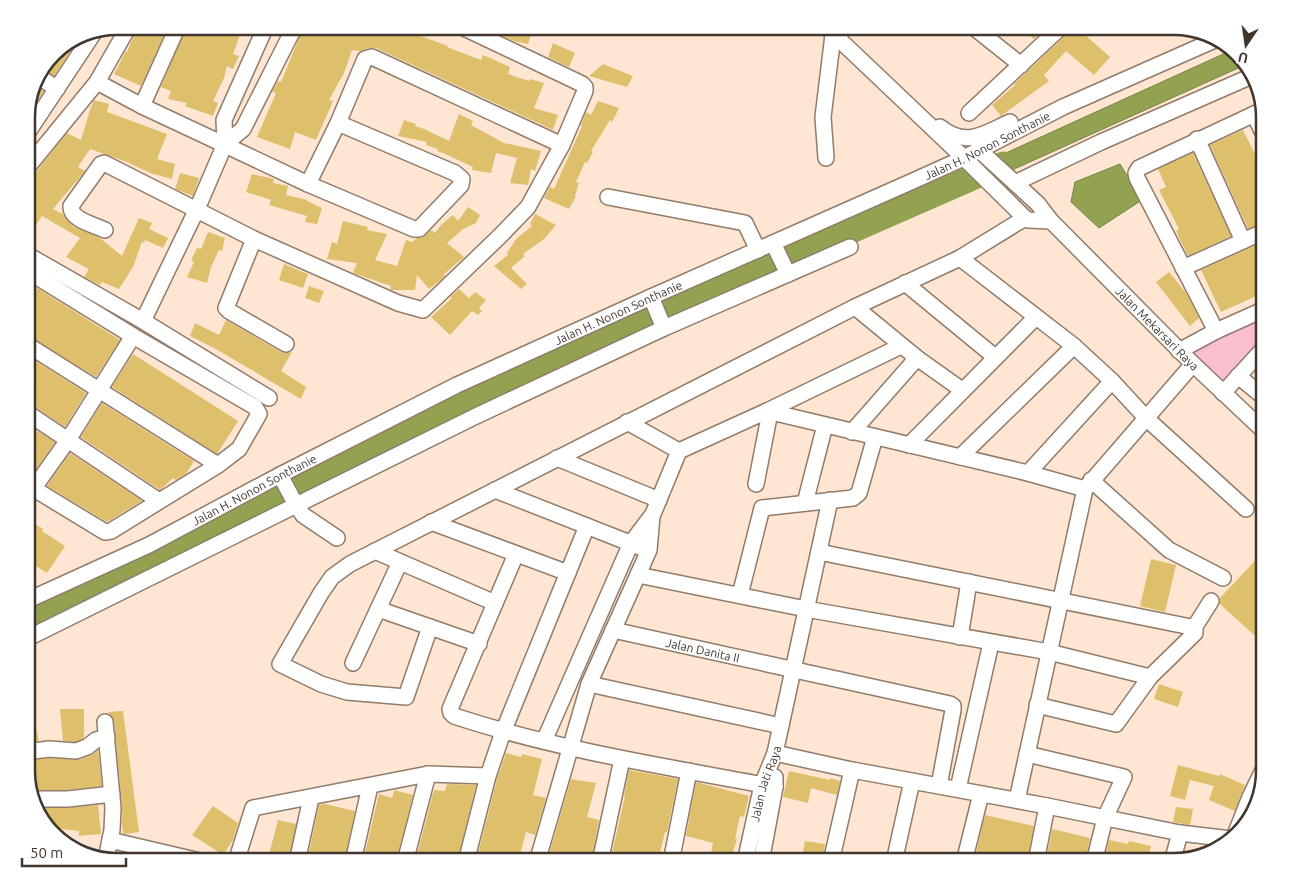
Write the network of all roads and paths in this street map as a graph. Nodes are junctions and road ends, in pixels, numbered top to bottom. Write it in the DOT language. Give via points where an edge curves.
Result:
graph roads {
  1 [pos="124,35"];
  2 [pos="174,35"];
  3 [pos="262,35"];
  4 [pos="290,35"];
  5 [pos="479,35"];
  6 [pos="829,35"];
  7 [pos="833,35"];
  8 [pos="983,35"];
  9 [pos="1053,35"];
  10 [pos="83,42"];
  11 [pos="1208,42"];
  12 [pos="1021,66"];
  13 [pos="1246,78"];
  14 [pos="44,80"];
  15 [pos="97,82"];
  16 [pos="57,89"];
  17 [pos="142,106"];
  18 [pos="1063,107"];
  19 [pos="969,113"];
  20 [pos="1256,113"];
  21 [pos="919,116"];
  22 [pos="35,122"];
  23 [pos="338,123"];
  24 [pos="1197,139"];
  25 [pos="226,144"];
  26 [pos="562,145"];
  27 [pos="982,153"];
  28 [pos="35,158"];
  29 [pos="826,158"];
  30 [pos="966,160"];
  31 [pos="1015,183"];
  32 [pos="308,184"];
  33 [pos="608,197"];
  34 [pos="197,209"];
  35 [pos="1023,216"];
  36 [pos="1051,221"];
  37 [pos="105,230"];
  38 [pos="1256,235"];
  39 [pos="254,239"];
  40 [pos="1243,241"];
  41 [pos="775,247"];
  42 [pos="850,247"];
  43 [pos="758,250"];
  44 [pos="960,258"];
  45 [pos="35,259"];
  46 [pos="1183,268"];
  47 [pos="787,272"];
  48 [pos="35,276"];
  49 [pos="905,283"];
  50 [pos="652,301"];
  51 [pos="855,307"];
  52 [pos="1256,313"];
  53 [pos="1036,317"];
  54 [pos="144,321"];
  55 [pos="663,327"];
  56 [pos="1216,331"];
  57 [pos="133,336"];
  58 [pos="286,344"];
  59 [pos="902,346"];
  60 [pos="1074,346"];
  61 [pos="35,350"];
  62 [pos="1179,351"];
  63 [pos="1256,357"];
  64 [pos="917,358"];
  65 [pos="995,358"];
  66 [pos="1193,364"];
  67 [pos="1238,376"];
  68 [pos="1112,381"];
  69 [pos="962,390"];
  70 [pos="100,391"];
  71 [pos="1256,391"];
  72 [pos="1223,393"];
  73 [pos="269,398"];
  74 [pos="769,412"];
  75 [pos="35,418"];
  76 [pos="1147,419"];
  77 [pos="627,422"];
  78 [pos="1256,424"];
  79 [pos="825,425"];
  80 [pos="852,432"];
  81 [pos="875,437"];
  82 [pos="68,440"];
  83 [pos="909,445"];
  84 [pos="679,451"];
  85 [pos="960,457"];
  86 [pos="557,458"];
  87 [pos="218,465"];
  88 [pos="1028,474"];
  89 [pos="280,475"];
  90 [pos="35,482"];
  91 [pos="756,484"];
  92 [pos="1088,485"];
  93 [pos="495,490"];
  94 [pos="35,493"];
  95 [pos="658,500"];
  96 [pos="830,500"];
  97 [pos="159,502"];
  98 [pos="295,503"];
  99 [pos="805,503"];
  100 [pos="1246,509"];
  101 [pos="653,514"];
  102 [pos="431,522"];
  103 [pos="586,526"];
  104 [pos="337,538"];
  105 [pos="631,543"];
  106 [pos="649,550"];
  107 [pos="375,551"];
  108 [pos="819,552"];
  109 [pos="516,554"];
  110 [pos="400,562"];
  111 [pos="568,573"];
  112 [pos="638,576"];
  113 [pos="1223,578"];
  114 [pos="969,582"];
  115 [pos="740,595"];
  116 [pos="35,597"];
  117 [pos="1060,600"];
  118 [pos="1212,601"];
  119 [pos="495,603"];
  120 [pos="378,609"];
  121 [pos="806,609"];
  122 [pos="430,627"];
  123 [pos="1194,628"];
  124 [pos="613,630"];
  125 [pos="35,634"];
  126 [pos="960,637"];
  127 [pos="991,642"];
  128 [pos="478,644"];
  129 [pos="1049,652"];
  130 [pos="353,663"];
  131 [pos="793,669"];
  132 [pos="1150,677"];
  133 [pos="588,684"];
  134 [pos="1037,705"];
  135 [pos="781,726"];
  136 [pos="502,732"];
  137 [pos="544,741"];
  138 [pos="570,747"];
  139 [pos="35,751"];
  140 [pos="775,753"];
  141 [pos="1027,754"];
  142 [pos="622,759"];
  143 [pos="852,770"];
  144 [pos="689,771"];
  145 [pos="428,774"];
  146 [pos="488,776"];
  147 [pos="912,781"];
  148 [pos="370,786"];
  149 [pos="768,786"];
  150 [pos="939,786"];
  151 [pos="958,789"];
  152 [pos="1254,789"];
  153 [pos="112,794"];
  154 [pos="981,794"];
  155 [pos="311,798"];
  156 [pos="40,799"];
  157 [pos="1017,800"];
  158 [pos="1047,806"];
  159 [pos="1242,817"];
  160 [pos="1105,818"];
  161 [pos="1180,833"];
  162 [pos="1221,838"];
  163 [pos="110,840"];
  164 [pos="107,852"];
  165 [pos="154,853"];
  166 [pos="239,853"];
  167 [pos="299,853"];
  168 [pos="355,853"];
  169 [pos="407,853"];
  170 [pos="468,853"];
  171 [pos="540,853"];
  172 [pos="602,853"];
  173 [pos="673,853"];
  174 [pos="748,853"];
  175 [pos="762,853"];
  176 [pos="837,853"];
  177 [pos="896,853"];
  178 [pos="966,853"];
  179 [pos="1038,853"];
  180 [pos="1096,853"];
  181 [pos="1174,853"];
  1 -- 15 [label="street"];
  2 -- 17 [label="street"];
  3 -- 25 [label="street" via="224,120"];
  4 -- 25 [label="street" via="243,129"];
  5 -- 26 [label="street" via="585,87"];
  6 -- 29 [label="street" via="823,117"];
  7 -- 21 [label="street"];
  8 -- 12 [label="street"];
  9 -- 12 [label="street"];
  10 -- 16 [label="street"];
  11 -- 18 [label="street, Jalan H. Nonon Sonthanie"];
  12 -- 19 [label="street"];
  13 -- 31 [label="street"];
  14 -- 16 [label="street"];
  15 -- 17 [label="street"];
  15 -- 28 [label="street"];
  16 -- 22 [label="street"];
  17 -- 25 [label="street"];
  18 -- 21 [label="street" via="1025,116 977,137 963,138 949,135 931,120"];
  18 -- 27 [label="street, Jalan H. Nonon Sonthanie"];
  20 -- 24 [label="street"];
  21 -- 30 [label="street"];
  23 -- 26 [label="street" via="365,59 372,57"];
  23 -- 32 [label="street"];
  23 -- 32 [label="street" via="456,173 462,179 461,185 416,230"];
  24 -- 40 [label="street"];
  24 -- 46 [label="street" via="1139,168 1136,173"];
  25 -- 32 [label="street"];
  25 -- 34 [label="street"];
  26 -- 39 [label="street" via="528,207 423,310 398,303"];
  27 -- 30 [label="street, Jalan H. Nonon Sonthanie"];
  27 -- 31 [label="street, Jalan Mekarsari Raya"];
  30 -- 35 [label="street"];
  30 -- 41 [label="street, Jalan H. Nonon Sonthanie"];
  31 -- 36 [label="street, Jalan Mekarsari Raya"];
  33 -- 43 [label="street" via="745,223"];
  34 -- 37 [label="street" via="104,163 70,210 76,217"];
  34 -- 39 [label="street"];
  34 -- 54 [label="street"];
  35 -- 36 [label="street" via="1028,220"];
  35 -- 44 [label="street"];
  36 -- 62 [label="street, Jalan Mekarsari Raya"];
  38 -- 40 [label="street"];
  39 -- 58 [label="street" via="226,308"];
  40 -- 46 [label="street"];
  41 -- 43 [label="street, Jalan H. Nonon Sonthanie"];
  41 -- 47 [label="street"];
  42 -- 47 [label="street"];
  43 -- 50 [label="street, Jalan H. Nonon Sonthanie"];
  44 -- 49 [label="street"];
  44 -- 53 [label="street"];
  45 -- 54 [label="street"];
  46 -- 56 [label="street"];
  47 -- 55 [label="street"];
  48 -- 57 [label="street"];
  49 -- 51 [label="street"];
  49 -- 65 [label="street"];
  50 -- 55 [label="street"];
  50 -- 89 [label="street, Jalan H. Nonon Sonthanie" via="457,386"];
  51 -- 59 [label="street"];
  51 -- 77 [label="street"];
  52 -- 56 [label="street"];
  53 -- 60 [label="street"];
  53 -- 65 [label="street"];
  54 -- 73 [label="street"];
  55 -- 98 [label="street"];
  56 -- 62 [label="street"];
  57 -- 70 [label="street"];
  57 -- 87 [label="street" via="258,410 259,414 239,449"];
  59 -- 64 [label="street"];
  59 -- 74 [label="street"];
  60 -- 68 [label="street"];
  60 -- 85 [label="street"];
  61 -- 70 [label="street"];
  62 -- 66 [label="street, Jalan Mekarsari Raya"];
  63 -- 67 [label="street"];
  64 -- 69 [label="street"];
  64 -- 80 [label="street"];
  65 -- 69 [label="street"];
  66 -- 72 [label="street, Jalan Mekarsari Raya"];
  66 -- 76 [label="street"];
  67 -- 71 [label="street"];
  67 -- 72 [label="street"];
  68 -- 76 [label="street"];
  68 -- 88 [label="street"];
  69 -- 83 [label="street"];
  70 -- 82 [label="street"];
  70 -- 87 [label="street"];
  72 -- 78 [label="street, Jalan Mekarsari Raya"];
  74 -- 79 [label="street"];
  74 -- 84 [label="street"];
  74 -- 91 [label="street"];
  75 -- 82 [label="street"];
  76 -- 92 [label="street"];
  76 -- 100 [label="street"];
  77 -- 84 [label="street"];
  77 -- 86 [label="street"];
  79 -- 80 [label="street"];
  79 -- 99 [label="street"];
  80 -- 81 [label="street"];
  81 -- 83 [label="street"];
  81 -- 96 [label="street" via="859,493 853,498"];
  82 -- 90 [label="street"];
  82 -- 97 [label="street"];
  83 -- 85 [label="street"];
  84 -- 95 [label="street"];
  85 -- 88 [label="street"];
  86 -- 93 [label="street"];
  86 -- 95 [label="street"];
  87 -- 97 [label="street"];
  88 -- 92 [label="street"];
  89 -- 98 [label="street"];
  89 -- 116 [label="street, Jalan H. Nonon Sonthanie" via="149,545"];
  92 -- 113 [label="street" via="1169,550"];
  92 -- 117 [label="street"];
  93 -- 102 [label="street"];
  93 -- 103 [label="street"];
  94 -- 97 [label="street" via="104,532 112,531"];
  95 -- 101 [label="street"];
  96 -- 99 [label="street"];
  96 -- 108 [label="street, Jalan Jati Raya"];
  98 -- 104 [label="street" via="303,515"];
  98 -- 125 [label="street"];
  99 -- 115 [label="street" via="762,508"];
  101 -- 105 [label="street"];
  101 -- 106 [label="street"];
  102 -- 107 [label="street"];
  102 -- 109 [label="street"];
  103 -- 105 [label="street"];
  103 -- 111 [label="street"];
  105 -- 106 [label="street"];
  105 -- 137 [label="street"];
  106 -- 112 [label="street"];
  107 -- 110 [label="street"];
  107 -- 122 [label="street" via="332,577 280,665 347,692 406,697"];
  108 -- 114 [label="street"];
  108 -- 121 [label="street, Jalan Jati Raya"];
  109 -- 111 [label="street"];
  109 -- 119 [label="street"];
  110 -- 119 [label="street"];
  110 -- 120 [label="street"];
  111 -- 136 [label="street"];
  112 -- 115 [label="street"];
  112 -- 124 [label="street"];
  114 -- 117 [label="street"];
  114 -- 126 [label="street"];
  115 -- 121 [label="street"];
  117 -- 123 [label="street"];
  117 -- 129 [label="street"];
  118 -- 123 [label="street"];
  119 -- 128 [label="street"];
  120 -- 122 [label="street"];
  120 -- 130 [label="street"];
  121 -- 126 [label="street"];
  121 -- 131 [label="street, Jalan Jati Raya"];
  122 -- 128 [label="street"];
  123 -- 132 [label="street" via="1195,633"];
  124 -- 131 [label="street, Jalan Danita II"];
  124 -- 133 [label="street"];
  126 -- 127 [label="street"];
  127 -- 129 [label="street"];
  127 -- 151 [label="street"];
  128 -- 136 [label="street" via="451,713"];
  129 -- 132 [label="street"];
  129 -- 134 [label="street"];
  131 -- 135 [label="street, Jalan Jati Raya"];
  131 -- 150 [label="street, Jalan Danita II" via="954,706"];
  132 -- 134 [label="street" via="1116,724"];
  133 -- 135 [label="street"];
  133 -- 138 [label="street"];
  134 -- 141 [label="street"];
  135 -- 140 [label="street, Jalan Jati Raya"];
  136 -- 137 [label="street"];
  136 -- 146 [label="street"];
  137 -- 138 [label="street"];
  138 -- 142 [label="street"];
  138 -- 171 [label="street"];
  139 -- 153 [label="street" via="76,751 87,747 106,729"];
  140 -- 143 [label="street"];
  140 -- 149 [label="street, Jalan Jati Raya"];
  141 -- 157 [label="street"];
  141 -- 160 [label="street" via="1124,777"];
  142 -- 144 [label="street"];
  142 -- 172 [label="street"];
  143 -- 147 [label="street"];
  143 -- 176 [label="street"];
  144 -- 149 [label="street"];
  144 -- 173 [label="street"];
  145 -- 146 [label="street"];
  145 -- 148 [label="street"];
  145 -- 169 [label="street"];
  146 -- 170 [label="street"];
  147 -- 150 [label="street"];
  147 -- 177 [label="street"];
  148 -- 155 [label="street"];
  148 -- 168 [label="street"];
  149 -- 174 [label="street, Jalan Jati Raya"];
  149 -- 175 [label="street, Jalan Jati Raya"];
  150 -- 151 [label="street"];
  151 -- 154 [label="street"];
  152 -- 159 [label="street"];
  153 -- 156 [label="street"];
  153 -- 163 [label="street"];
  154 -- 157 [label="street"];
  154 -- 178 [label="street"];
  155 -- 166 [label="street" via="253,808"];
  155 -- 167 [label="street"];
  157 -- 158 [label="street"];
  158 -- 160 [label="street"];
  158 -- 179 [label="street"];
  160 -- 161 [label="street"];
  160 -- 180 [label="street"];
  161 -- 162 [label="street"];
  161 -- 181 [label="street"];
  163 -- 164 [label="street"];
  163 -- 165 [label="street"];
}
